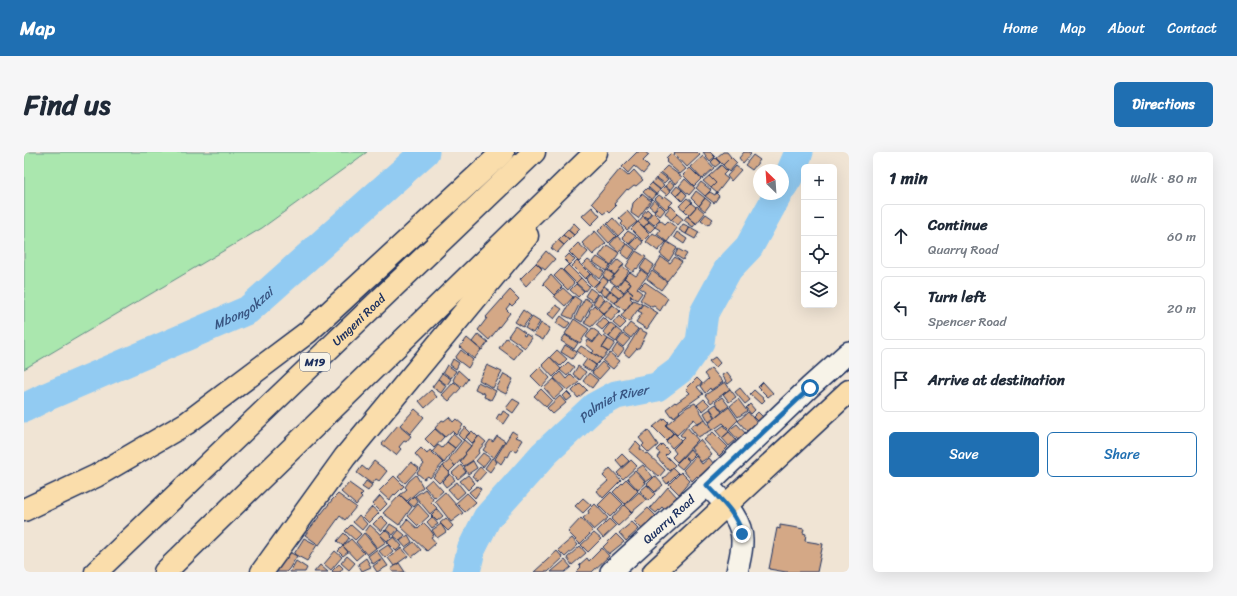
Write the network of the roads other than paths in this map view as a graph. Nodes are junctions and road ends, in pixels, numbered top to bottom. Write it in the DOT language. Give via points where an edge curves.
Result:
graph roads {
  1 [pos="503,152"];
  2 [pos="534,152"];
  3 [pos="597,152"];
  4 [pos="849,352"];
  5 [pos="849,391"];
  6 [pos="707,485"];
  7 [pos="726,505"];
  8 [pos="24,510"];
  9 [pos="96,572"];
  10 [pos="165,572"];
  11 [pos="262,572"];
  12 [pos="611,572"];
  13 [pos="654,572"];
  14 [pos="737,572"];
  1 -- 8 [label="main road" via="308,332 187,423 96,476"];
  2 -- 9 [label="main road, Umgeni Road / M19"];
  3 -- 10 [label="main road"];
  3 -- 11 [label="main road" via="345,458"];
  4 -- 6 [label="street, Quarry Road"];
  5 -- 7 [label="main road"];
  6 -- 7 [label="street"];
  6 -- 12 [label="street, Quarry Road"];
  7 -- 13 [label="main road"];
  7 -- 14 [label="street" via="738,520 742,534"];
}
